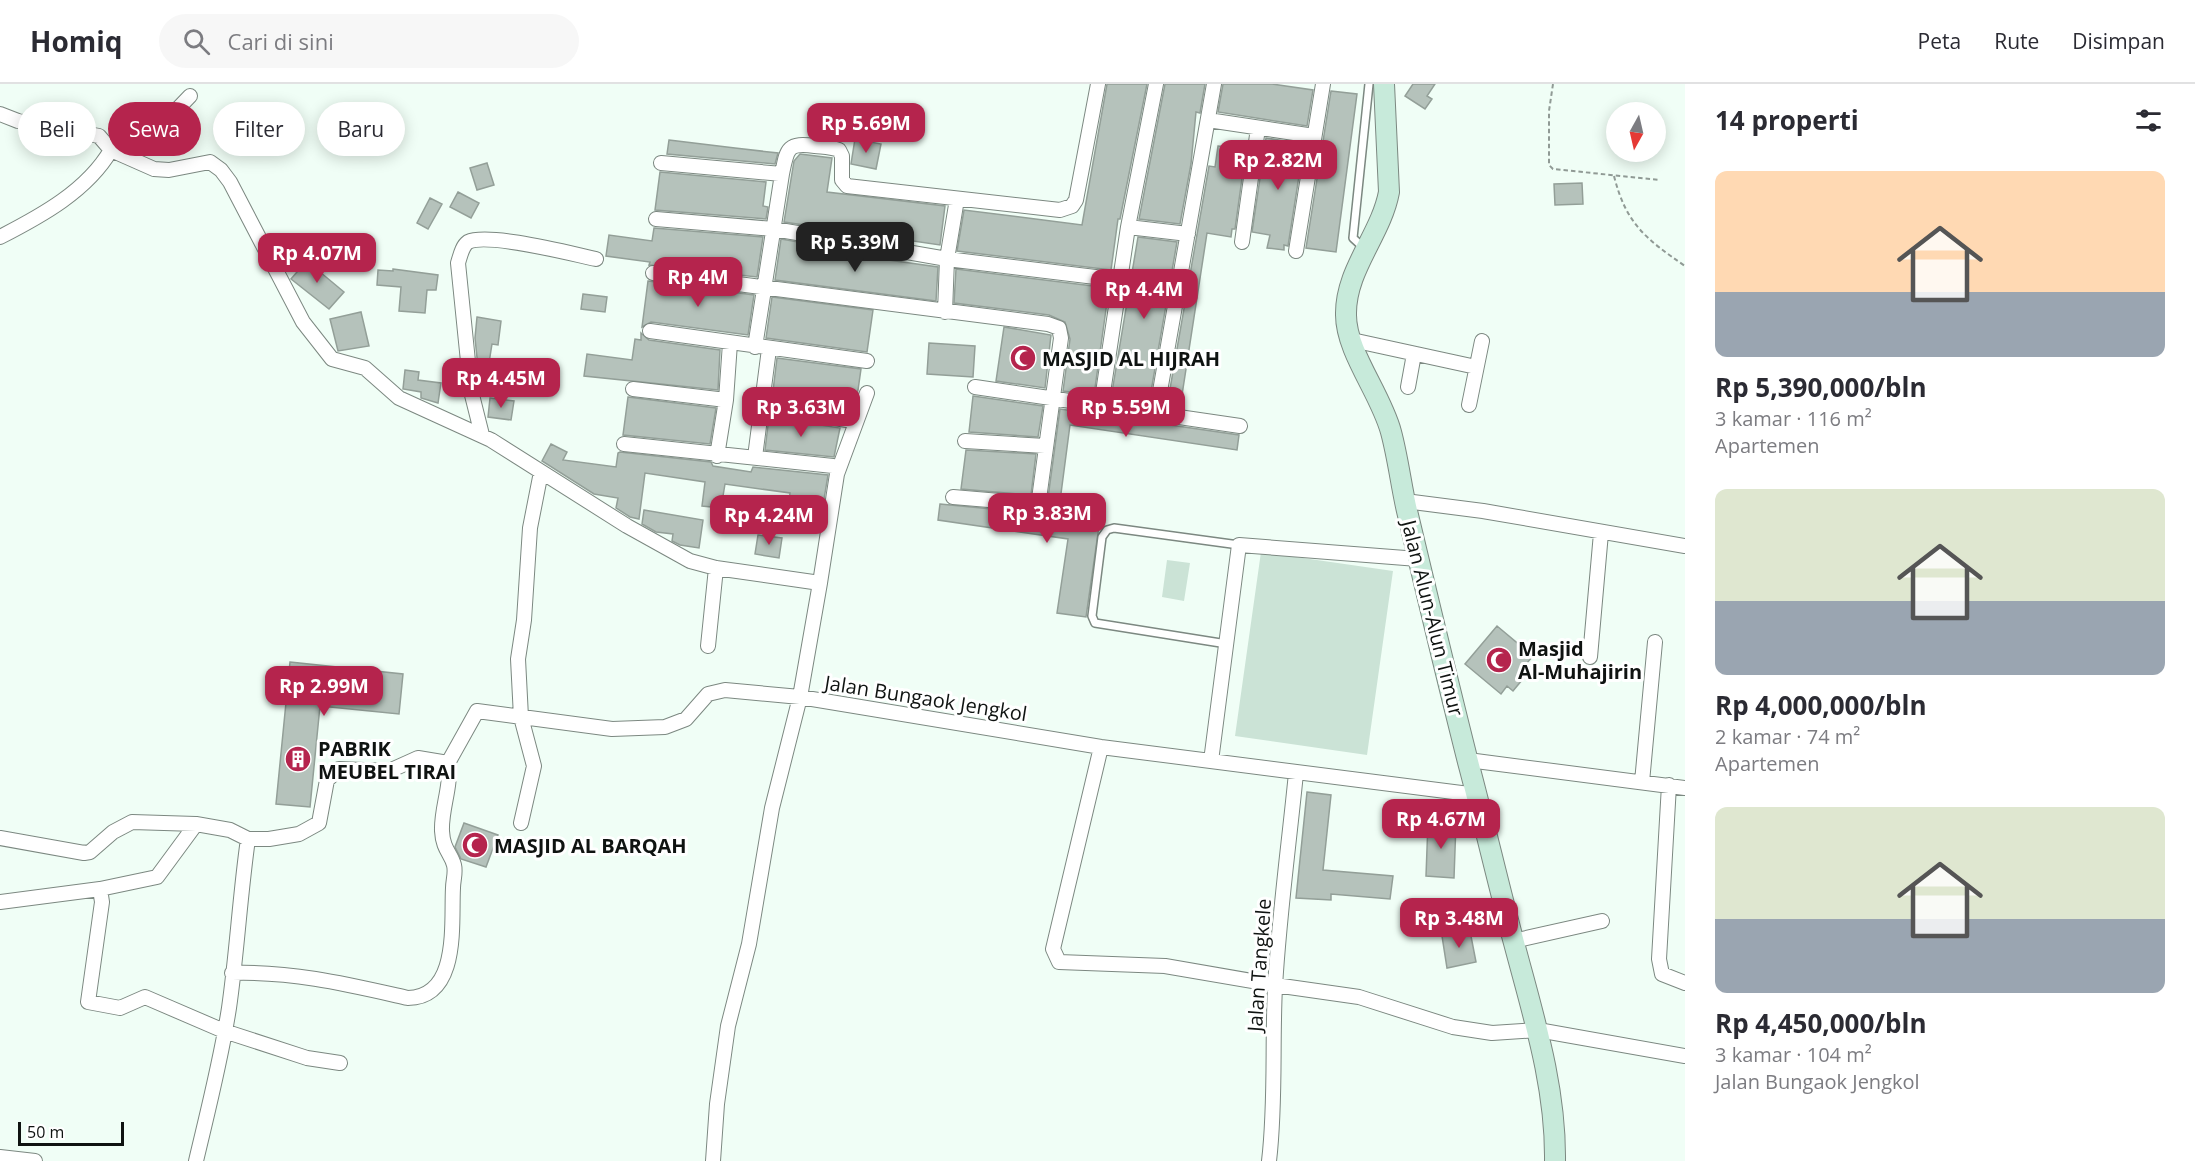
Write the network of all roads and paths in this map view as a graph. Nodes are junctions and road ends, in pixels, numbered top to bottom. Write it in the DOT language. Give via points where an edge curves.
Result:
graph roads {
  1 [pos="1098,84"];
  2 [pos="1156,84"];
  3 [pos="1214,84"];
  4 [pos="1323,84"];
  5 [pos="1553,84"];
  6 [pos="1377,85"];
  7 [pos="190,96"];
  8 [pos="184,102"];
  9 [pos="0,114"];
  10 [pos="1208,120"];
  11 [pos="1258,128"];
  12 [pos="1314,136"];
  13 [pos="108,145"];
  14 [pos="110,156"];
  15 [pos="125,156"];
  16 [pos="661,163"];
  17 [pos="782,174"];
  18 [pos="1614,176"];
  19 [pos="1660,180"];
  20 [pos="957,199"];
  21 [pos="656,219"];
  22 [pos="1128,227"];
  23 [pos="774,229"];
  24 [pos="1188,234"];
  25 [pos="0,237"];
  26 [pos="1242,242"];
  27 [pos="1296,251"];
  28 [pos="1367,251"];
  29 [pos="947,259"];
  30 [pos="596,260"];
  31 [pos="1685,266"];
  32 [pos="653,273"];
  33 [pos="1120,280"];
  34 [pos="766,287"];
  35 [pos="945,312"];
  36 [pos="650,331"];
  37 [pos="1352,340"];
  38 [pos="1482,341"];
  39 [pos="730,343"];
  40 [pos="762,348"];
  41 [pos="1414,354"];
  42 [pos="867,361"];
  43 [pos="1476,367"];
  44 [pos="975,387"];
  45 [pos="1408,387"];
  46 [pos="633,389"];
  47 [pos="867,393"];
  48 [pos="1052,396"];
  49 [pos="726,400"];
  50 [pos="1468,405"];
  51 [pos="1101,406"];
  52 [pos="761,407"];
  53 [pos="1156,414"];
  54 [pos="847,420"];
  55 [pos="1240,426"];
  56 [pos="482,435"];
  57 [pos="965,441"];
  58 [pos="624,444"];
  59 [pos="1045,446"];
  60 [pos="717,456"];
  61 [pos="755,457"];
  62 [pos="832,466"];
  63 [pos="541,472"];
  64 [pos="953,497"];
  65 [pos="1405,501"];
  66 [pos="1035,504"];
  67 [pos="1062,511"];
  68 [pos="1601,533"];
  69 [pos="1239,545"];
  70 [pos="1685,546"];
  71 [pos="1418,559"];
  72 [pos="716,568"];
  73 [pos="820,583"];
  74 [pos="1655,642"];
  75 [pos="1227,644"];
  76 [pos="708,646"];
  77 [pos="1590,657"];
  78 [pos="800,697"];
  79 [pos="521,717"];
  80 [pos="1101,747"];
  81 [pos="1468,760"];
  82 [pos="1211,762"];
  83 [pos="448,763"];
  84 [pos="1296,773"];
  85 [pos="1642,782"];
  86 [pos="1670,785"];
  87 [pos="1685,788"];
  88 [pos="1477,795"];
  89 [pos="521,823"];
  90 [pos="196,824"];
  91 [pos="0,838"];
  92 [pos="248,839"];
  93 [pos="100,889"];
  94 [pos="0,902"];
  95 [pos="1602,921"];
  96 [pos="1513,941"];
  97 [pos="232,973"];
  98 [pos="1685,983"];
  99 [pos="1275,985"];
  100 [pos="1538,1030"];
  101 [pos="224,1031"];
  102 [pos="1685,1056"];
  103 [pos="340,1063"];
  104 [pos="0,1157"];
  105 [pos="35,1161"];
  106 [pos="196,1161"];
  107 [pos="713,1161"];
  108 [pos="1269,1161"];
  109 [pos="1555,1161"];
  1 -- 20 [label="street" via="1072,206 1054,210"];
  2 -- 22 [label="street"];
  3 -- 10 [label="street"];
  4 -- 12 [label="street"];
  5 -- 18 [label="path" via="1550,165 1559,172"];
  6 -- 28 [label="street, Jalan Alun-Alun Timur" via="1389,192"];
  6 -- 28 [label="lane" via="1353,238"];
  7 -- 8 [label="street"];
  9 -- 13 [label="street" via="99,136"];
  10 -- 11 [label="street"];
  10 -- 24 [label="street"];
  11 -- 12 [label="street"];
  11 -- 26 [label="street"];
  12 -- 27 [label="street"];
  14 -- 25 [label="street" via="67,196"];
  15 -- 56 [label="street" via="154,169 210,162 230,182 319,346 332,359 365,368 407,402"];
  16 -- 17 [label="street"];
  17 -- 20 [label="street" via="786,154 795,145 836,149 842,156 842,180 847,186"];
  17 -- 23 [label="street"];
  18 -- 19 [label="path"];
  18 -- 31 [label="path" via="1630,220"];
  20 -- 29 [label="street"];
  21 -- 23 [label="street"];
  22 -- 24 [label="street"];
  22 -- 33 [label="street"];
  23 -- 29 [label="street"];
  23 -- 34 [label="street"];
  24 -- 53 [label="street"];
  28 -- 37 [label="street, Jalan Alun-Alun Timur" via="1349,286 1346,302 1347,329"];
  29 -- 33 [label="street"];
  29 -- 35 [label="street"];
  30 -- 56 [label="street" via="534,245 484,240 464,246 458,263 471,391"];
  32 -- 34 [label="street"];
  33 -- 51 [label="street"];
  34 -- 35 [label="street"];
  34 -- 40 [label="street"];
  35 -- 48 [label="street" via="1059,328 1061,338"];
  36 -- 39 [label="street"];
  37 -- 41 [label="street"];
  37 -- 65 [label="street, Jalan Alun-Alun Timur" via="1392,433"];
  38 -- 43 [label="street"];
  39 -- 40 [label="street"];
  39 -- 49 [label="street"];
  40 -- 42 [label="street"];
  40 -- 52 [label="street"];
  41 -- 43 [label="street"];
  41 -- 45 [label="street"];
  43 -- 50 [label="street"];
  44 -- 48 [label="street"];
  46 -- 49 [label="street"];
  47 -- 73 [label="street, Jalan Bungaok Jengkol" via="837,474"];
  48 -- 51 [label="street"];
  48 -- 59 [label="street"];
  49 -- 60 [label="street"];
  51 -- 53 [label="street"];
  52 -- 54 [label="street"];
  52 -- 61 [label="street"];
  53 -- 55 [label="street"];
  56 -- 63 [label="street"];
  57 -- 59 [label="street"];
  58 -- 60 [label="street"];
  59 -- 66 [label="street" via="1039,499"];
  60 -- 61 [label="street"];
  61 -- 62 [label="street"];
  63 -- 72 [label="street" via="690,561"];
  63 -- 79 [label="street" via="530,528 518,659"];
  64 -- 66 [label="street"];
  65 -- 68 [label="street"];
  65 -- 71 [label="street, Jalan Alun-Alun Timur"];
  66 -- 67 [label="street"];
  68 -- 70 [label="street"];
  68 -- 77 [label="street"];
  69 -- 71 [label="street"];
  69 -- 75 [label="street"];
  69 -- 75 [label="lane" via="1107,530 1102,537 1092,616 1095,623"];
  71 -- 81 [label="street, Jalan Alun-Alun Timur"];
  72 -- 73 [label="street"];
  72 -- 76 [label="street"];
  73 -- 78 [label="street, Jalan Bungaok Jengkol"];
  74 -- 85 [label="street"];
  75 -- 82 [label="street"];
  78 -- 79 [label="street" via="715,691 701,699 686,719 655,728 612,729"];
  78 -- 80 [label="street, Jalan Bungaok Jengkol"];
  78 -- 107 [label="street" via="772,808 749,945 728,1026"];
  79 -- 83 [label="street" via="477,711"];
  79 -- 89 [label="street" via="534,765"];
  80 -- 82 [label="street, Jalan Bungaok Jengkol"];
  80 -- 99 [label="street" via="1054,944 1055,958 1064,964 1165,966"];
  81 -- 85 [label="street"];
  81 -- 88 [label="street, Jalan Alun-Alun Timur"];
  82 -- 84 [label="street, Jalan Bungaok Jengkol"];
  83 -- 92 [label="street" via="418,758 389,771 339,769 327,780 323,813 315,827 287,836"];
  83 -- 97 [label="street" via="450,776 442,830 445,849 455,868 454,935 435,990 408,998 271,972"];
  84 -- 88 [label="street, Jalan Bungaok Jengkol"];
  84 -- 99 [label="street, Jalan Tangkele"];
  85 -- 86 [label="street"];
  86 -- 87 [label="street"];
  86 -- 98 [label="street" via="1660,968 1667,978"];
  88 -- 96 [label="street, Jalan Alun-Alun Timur"];
  90 -- 91 [label="street" via="132,822 84,853"];
  90 -- 92 [label="street" via="230,830"];
  90 -- 93 [label="street" via="157,877"];
  92 -- 97 [label="street"];
  93 -- 94 [label="street"];
  93 -- 101 [label="street" via="102,902 88,1002 120,1008 145,997"];
  95 -- 96 [label="street"];
  96 -- 100 [label="street, Jalan Alun-Alun Timur"];
  97 -- 101 [label="street"];
  99 -- 100 [label="street" via="1359,996 1453,1027 1492,1033"];
  99 -- 108 [label="street, Jalan Tangkele" via="1274,1123"];
  100 -- 102 [label="street"];
  100 -- 109 [label="street, Jalan Alun-Alun Timur" via="1550,1093"];
  101 -- 103 [label="street" via="308,1058"];
  101 -- 106 [label="street"];
  104 -- 105 [label="street"];
}
